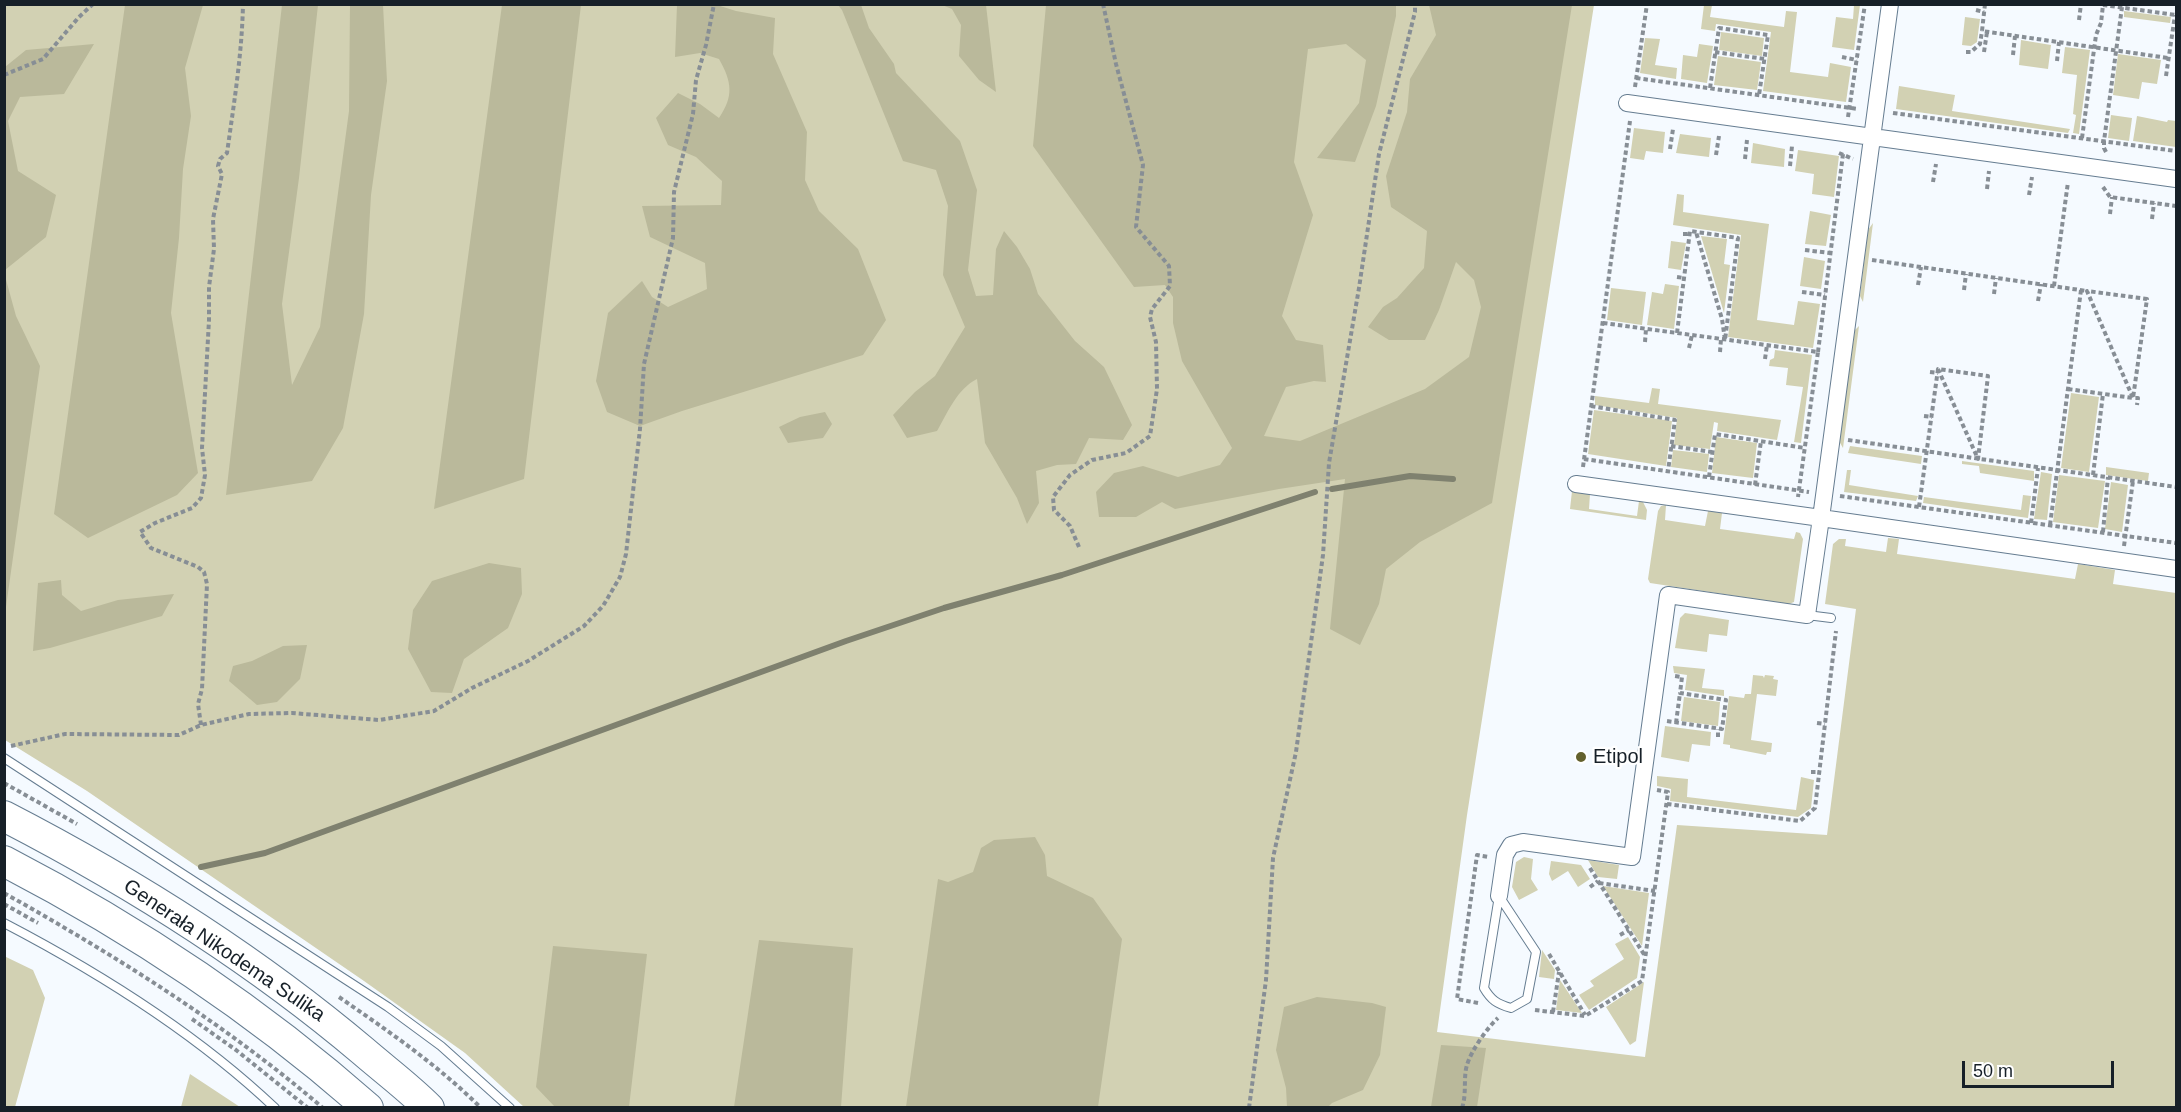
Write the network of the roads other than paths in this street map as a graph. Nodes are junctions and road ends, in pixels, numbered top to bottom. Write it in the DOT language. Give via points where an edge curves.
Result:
graph roads {
  1 [pos="1890,4"];
  2 [pos="1630,103"];
  3 [pos="1872,138"];
  4 [pos="2176,179"];
  5 [pos="1578,484"];
  6 [pos="1821,518"];
  7 [pos="2176,569"];
  8 [pos="1807,615"];
  9 [pos="1831,618"];
  10 [pos="4,758"];
  11 [pos="4,816"];
  12 [pos="4,861"];
  13 [pos="1499,896"];
  14 [pos="4,923"];
  15 [pos="275,1107"];
  16 [pos="368,1107"];
  17 [pos="429,1107"];
  18 [pos="510,1107"];
  1 -- 3 [label="street"];
  2 -- 3 [label="street"];
  3 -- 4 [label="street"];
  3 -- 6 [label="street"];
  5 -- 6 [label="street"];
  6 -- 7 [label="street"];
  6 -- 8 [label="street"];
  8 -- 9 [label="lane"];
  8 -- 13 [label="street" via="1668,595 1632,858 1523,842 1511,845"];
  10 -- 18 [label="lane" via="388,1007 441,1046"];
  11 -- 17 [label="highway, Generała Nikodema Sulika" via="87,860 222,944 325,1019"];
  12 -- 16 [label="highway, Generała Nikodema Sulika" via="186,967 254,1014"];
  13 -- 13 [label="lane" via="1536,952 1527,999 1511,1008 1498,1004 1484,988"];
  14 -- 15 [label="lane" via="128,995 217,1057"];
}
